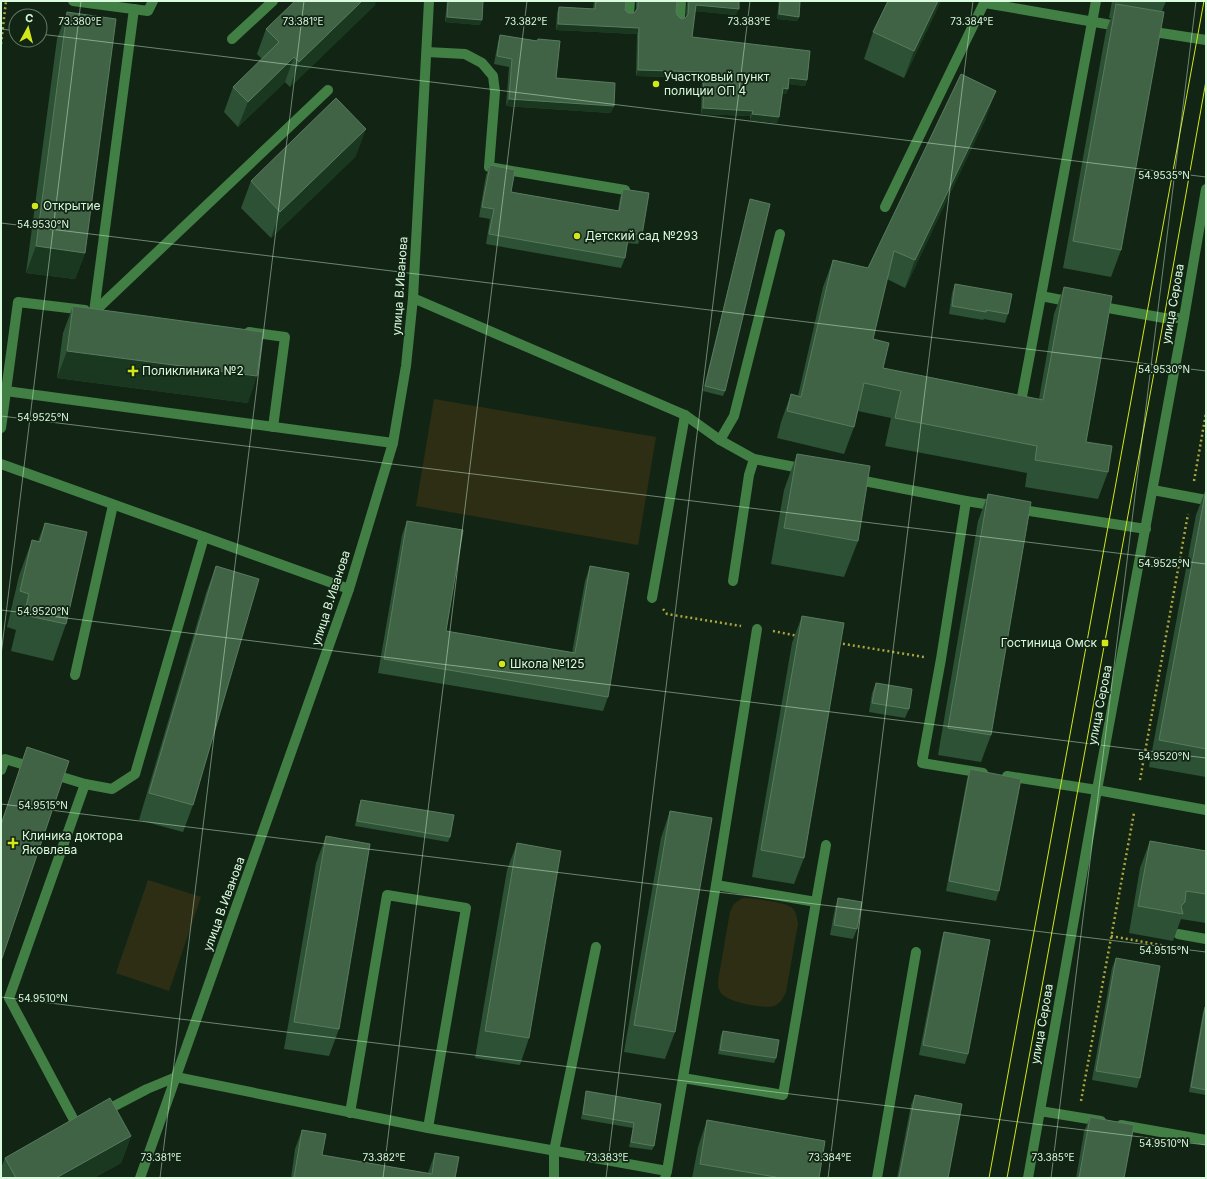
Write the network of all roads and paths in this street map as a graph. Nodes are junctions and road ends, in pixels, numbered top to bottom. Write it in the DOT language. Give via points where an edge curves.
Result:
graph roads {
  1 [pos="6,1"];
  2 [pos="73,1"];
  3 [pos="153,1"];
  4 [pos="273,1"];
  5 [pos="429,1"];
  6 [pos="630,1"];
  7 [pos="681,1"];
  8 [pos="1096,1"];
  9 [pos="985,2"];
  10 [pos="134,9"];
  11 [pos="629,12"];
  12 [pos="680,18"];
  13 [pos="1092,22"];
  14 [pos="232,39"];
  15 [pos="1206,40"];
  16 [pos="1,44"];
  17 [pos="427,52"];
  18 [pos="328,90"];
  19 [pos="1206,189"];
  20 [pos="624,190"];
  21 [pos="886,207"];
  22 [pos="780,234"];
  23 [pos="1041,296"];
  24 [pos="413,298"];
  25 [pos="94,312"];
  26 [pos="109,314"];
  27 [pos="1184,318"];
  28 [pos="239,331"];
  29 [pos="6,391"];
  30 [pos="1005,404"];
  31 [pos="1206,413"];
  32 [pos="685,415"];
  33 [pos="273,427"];
  34 [pos="1,428"];
  35 [pos="720,440"];
  36 [pos="393,443"];
  37 [pos="754,459"];
  38 [pos="1,464"];
  39 [pos="815,471"];
  40 [pos="845,477"];
  41 [pos="1153,490"];
  42 [pos="1191,497"];
  43 [pos="1206,500"];
  44 [pos="966,501"];
  45 [pos="113,504"];
  46 [pos="1146,530"];
  47 [pos="204,537"];
  48 [pos="733,581"];
  49 [pos="349,589"];
  50 [pos="652,598"];
  51 [pos="757,629"];
  52 [pos="804,637"];
  53 [pos="836,643"];
  54 [pos="941,659"];
  55 [pos="75,675"];
  56 [pos="1,770"];
  57 [pos="85,784"];
  58 [pos="1097,790"];
  59 [pos="1136,797"];
  60 [pos="1206,810"];
  61 [pos="826,845"];
  62 [pos="716,885"];
  63 [pos="816,902"];
  64 [pos="1178,934"];
  65 [pos="1111,936"];
  66 [pos="1206,939"];
  67 [pos="596,947"];
  68 [pos="916,952"];
  69 [pos="176,1077"];
  70 [pos="683,1078"];
  71 [pos="1040,1111"];
  72 [pos="350,1113"];
  73 [pos="97,1114"];
  74 [pos="1078,1117"];
  75 [pos="76,1124"];
  76 [pos="428,1128"];
  77 [pos="1206,1140"];
  78 [pos="554,1151"];
  79 [pos="666,1174"];
  80 [pos="140,1178"];
  81 [pos="554,1178"];
  82 [pos="877,1178"];
  83 [pos="1028,1178"];
  1 -- 16 [label="path"];
  2 -- 10 [label="street"];
  3 -- 10 [label="street" via="148,11"];
  4 -- 14 [label="street"];
  5 -- 17 [label="street, улица В.Иванова"];
  6 -- 11 [label="street"];
  7 -- 12 [label="street"];
  8 -- 13 [label="street"];
  9 -- 13 [label="street"];
  9 -- 21 [label="street"];
  10 -- 25 [label="street"];
  13 -- 15 [label="street"];
  13 -- 23 [label="street"];
  17 -- 20 [label="street" via="465,54 482,62 494,76 496,92 489,167"];
  17 -- 24 [label="street, улица В.Иванова"];
  18 -- 25 [label="street"];
  19 -- 27 [label="street, улица Серова"];
  22 -- 35 [label="street" via="734,416"];
  23 -- 27 [label="street" via="1164,318"];
  23 -- 30 [label="street" via="1020,407"];
  24 -- 32 [label="street"];
  24 -- 36 [label="street, улица В.Иванова" via="406,366"];
  25 -- 26 [label="street"];
  25 -- 29 [label="street" via="18,302"];
  27 -- 41 [label="street, улица Серова"];
  28 -- 33 [label="street" via="285,337"];
  29 -- 33 [label="street"];
  29 -- 34 [label="street"];
  31 -- 42 [label="path"];
  32 -- 35 [label="street"];
  32 -- 50 [label="street"];
  33 -- 36 [label="street"];
  35 -- 37 [label="street"];
  36 -- 49 [label="street, улица В.Иванова"];
  37 -- 39 [label="street"];
  37 -- 48 [label="street" via="749,474"];
  38 -- 45 [label="street"];
  40 -- 44 [label="street"];
  41 -- 42 [label="street"];
  41 -- 46 [label="street, улица Серова"];
  42 -- 43 [label="street"];
  42 -- 59 [label="path"];
  44 -- 46 [label="street"];
  44 -- 54 [label="street"];
  45 -- 47 [label="street"];
  45 -- 55 [label="street"];
  46 -- 58 [label="street, улица Серова"];
  47 -- 49 [label="street"];
  47 -- 57 [label="street" via="135,774 112,789"];
  49 -- 69 [label="street, улица В.Иванова"];
  50 -- 51 [label="path" via="668,614"];
  51 -- 52 [label="path"];
  51 -- 62 [label="street"];
  53 -- 54 [label="path"];
  54 -- 58 [label="street" via="922,763"];
  56 -- 57 [label="street" via="5,759"];
  57 -- 75 [label="street" via="9,998"];
  58 -- 59 [label="street"];
  58 -- 71 [label="street, улица Серова"];
  59 -- 60 [label="street"];
  59 -- 65 [label="path"];
  61 -- 63 [label="street"];
  62 -- 63 [label="street"];
  62 -- 70 [label="street"];
  63 -- 70 [label="street" via="783,1094"];
  64 -- 65 [label="path" via="1175,948"];
  64 -- 66 [label="street"];
  65 -- 74 [label="path"];
  67 -- 78 [label="street"];
  68 -- 82 [label="street"];
  69 -- 72 [label="street"];
  69 -- 73 [label="street"];
  69 -- 80 [label="street, улица В.Иванова"];
  70 -- 79 [label="street"];
  71 -- 74 [label="street"];
  71 -- 83 [label="street, улица Серова"];
  72 -- 76 [label="street"];
  72 -- 76 [label="street" via="387,894 466,908"];
  74 -- 77 [label="street"];
  76 -- 78 [label="street"];
  78 -- 79 [label="street"];
  78 -- 81 [label="street"];
}
